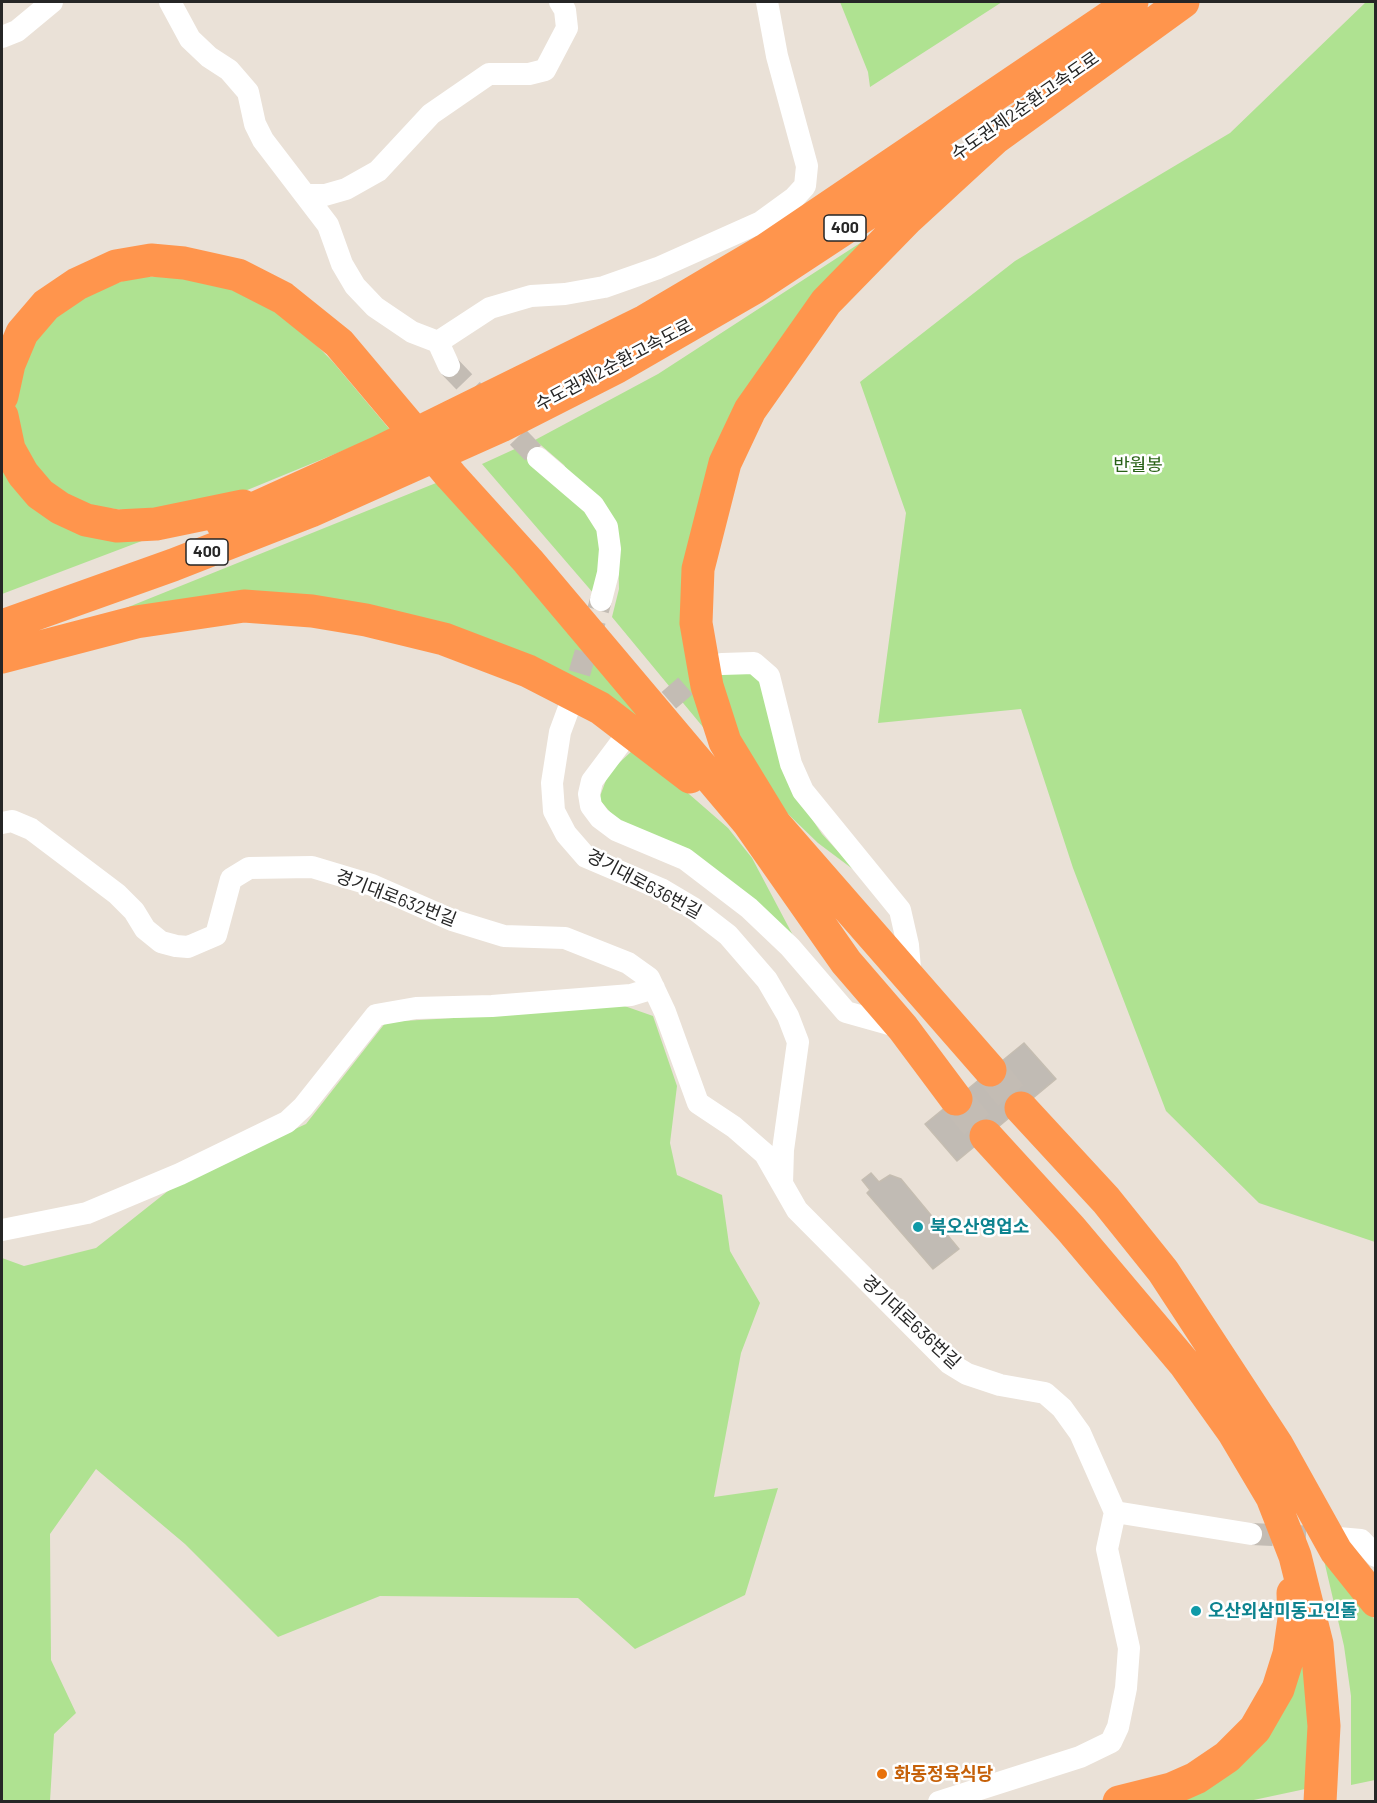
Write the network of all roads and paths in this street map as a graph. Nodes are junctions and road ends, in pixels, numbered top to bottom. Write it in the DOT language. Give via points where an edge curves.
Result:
graph roads {
  1 [pos="52,2"];
  2 [pos="170,2"];
  3 [pos="560,2"];
  4 [pos="767,2"];
  5 [pos="1132,2"];
  6 [pos="1172,2"];
  7 [pos="1183,2"];
  8 [pos="2,37"];
  9 [pos="306,195"];
  10 [pos="2,336"];
  11 [pos="438,342"];
  12 [pos="449,366"];
  13 [pos="2,396"];
  14 [pos="491,414"];
  15 [pos="2,416"];
  16 [pos="538,458"];
  17 [pos="277,499"];
  18 [pos="601,600"];
  19 [pos="2,607"];
  20 [pos="2,626"];
  21 [pos="2,657"];
  22 [pos="722,664"];
  23 [pos="570,705"];
  24 [pos="622,741"];
  25 [pos="2,823"];
  26 [pos="766,832"];
  27 [pos="628,963"];
  28 [pos="912,982"];
  29 [pos="654,988"];
  30 [pos="903,1028"];
  31 [pos="990,1070"];
  32 [pos="956,1099"];
  33 [pos="1022,1107"];
  34 [pos="986,1136"];
  35 [pos="782,1185"];
  36 [pos="2,1230"];
  37 [pos="1256,1414"];
  38 [pos="1252,1463"];
  39 [pos="1115,1512"];
  40 [pos="1251,1534"];
  41 [pos="1338,1538"];
  42 [pos="1376,1556"];
  43 [pos="1376,1600"];
  44 [pos="1330,1793"];
  45 [pos="939,1802"];
  46 [pos="1119,1802"];
  1 -- 8 [label="street" via="17,31"];
  2 -- 9 [label="street" via="190,39 229,70 248,92 263,140"];
  3 -- 9 [label="street" via="567,28 545,70 489,74 431,114 378,171 346,189"];
  4 -- 11 [label="street" via="777,56 807,166 805,186 794,198 761,222 658,268 604,287 531,296 490,308"];
  5 -- 14 [label="highway, 수도권제2순환고속도로 / 400" via="766,249"];
  6 -- 14 [label="highway, 수도권제2순환고속도로 / 400" via="953,157 754,288 617,367"];
  7 -- 26 [label="highway" via="994,139 908,218 826,302 750,410 726,463 710,515 698,569 696,623 707,686 725,742"];
  9 -- 11 [label="street" via="328,225 355,286 375,307 412,332"];
  10 -- 26 [label="highway" via="26,305 80,262 143,246 185,248 228,257 292,285 356,339 406,394 763,818"];
  11 -- 12 [label="street"];
  13 -- 26 [label="highway" via="9,364 22,333 46,305 77,284 116,266 151,260 184,263 238,275 283,298 339,343 748,822"];
  14 -- 17 [label="highway, 수도권제2순환고속도로 / 400" via="379,452"];
  14 -- 20 [label="highway, 수도권제2순환고속도로 / 400" via="409,469 184,561"];
  15 -- 17 [label="highway" via="9,449 23,474 40,494 86,520 117,526 156,524"];
  16 -- 18 [label="street" via="593,505 606,527 610,549"];
  17 -- 19 [label="highway, 수도권제2순환고속도로 / 400" via="112,568"];
  21 -- 26 [label="highway" via="135,622 244,606 312,611 400,628 444,639 528,671 600,708 680,767 743,829"];
  22 -- 28 [label="street" via="754,663 769,676 791,764 803,791 900,910"];
  23 -- 35 [label="street, 경기대로636번길" via="552,783 554,811 566,834 586,857 661,889 728,935 766,980 788,1016 798,1042"];
  24 -- 30 [label="street" via="592,781 590,800 600,818 616,830 685,858 749,908 790,947 846,1012"];
  25 -- 27 [label="street, 경기대로632번길" via="12,821 31,829 117,894 145,929 161,942 176,946 188,947 216,935 231,879 249,868 312,867 372,885 452,920 504,936 565,938"];
  26 -- 28 [label="highway"];
  26 -- 30 [label="highway" via="846,962"];
  27 -- 29 [label="street, 경기대로636번길" via="649,978"];
  28 -- 31 [label="highway"];
  29 -- 35 [label="street, 경기대로636번길" via="698,1103 765,1154"];
  29 -- 36 [label="street" via="631,995 416,1008 376,1015 287,1122 180,1174 87,1213"];
  30 -- 32 [label="highway"];
  33 -- 37 [label="highway" via="1106,1200 1163,1271"];
  34 -- 38 [label="highway" via="1184,1363"];
  35 -- 39 [label="street, 경기대로636번길" via="797,1210 949,1363 989,1381 1045,1393 1062,1408 1080,1433"];
  37 -- 43 [label="highway" via="1336,1551"];
  37 -- 44 [label="highway" via="1300,1512 1329,1626 1342,1729"];
  38 -- 44 [label="highway" via="1283,1522 1312,1617 1324,1702"];
  38 -- 46 [label="highway" via="1277,1524 1294,1601 1289,1654 1278,1689 1255,1729 1227,1757 1171,1789"];
  39 -- 40 [label="street"];
  39 -- 45 [label="street" via="1107,1549 1129,1648 1124,1697 1111,1742 1080,1757"];
  41 -- 42 [label="street" via="1361,1540"];
}
